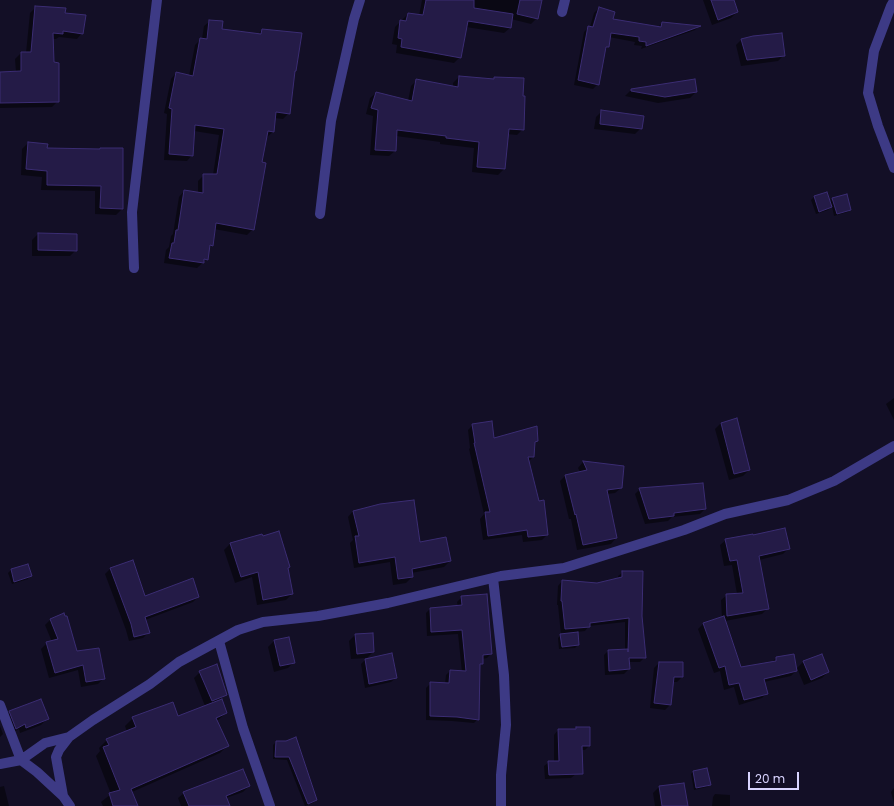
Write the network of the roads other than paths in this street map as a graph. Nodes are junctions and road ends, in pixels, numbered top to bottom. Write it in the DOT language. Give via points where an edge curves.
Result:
graph roads {
  1 [pos="158,0"];
  2 [pos="360,0"];
  3 [pos="565,0"];
  4 [pos="894,0"];
  5 [pos="562,12"];
  6 [pos="894,168"];
  7 [pos="320,214"];
  8 [pos="134,268"];
  9 [pos="894,446"];
  10 [pos="493,578"];
  11 [pos="219,641"];
  12 [pos="0,705"];
  13 [pos="69,738"];
  14 [pos="21,760"];
  15 [pos="0,764"];
  16 [pos="63,796"];
  17 [pos="70,806"];
  18 [pos="270,806"];
  19 [pos="501,806"];
  1 -- 8 [label="street" via="132,212"];
  2 -- 7 [label="street" via="331,121"];
  3 -- 5 [label="street"];
  4 -- 6 [label="street" via="874,51 868,93"];
  9 -- 10 [label="street" via="834,481 788,500 725,514 684,530 564,568"];
  10 -- 11 [label="street" via="388,603 318,616 263,622 238,630"];
  10 -- 19 [label="street" via="504,675 506,724"];
  11 -- 13 [label="street" via="179,662"];
  11 -- 18 [label="street" via="243,728"];
  12 -- 14 [label="street"];
  13 -- 14 [label="street" via="45,743"];
  13 -- 16 [label="street" via="56,757"];
  14 -- 15 [label="street"];
  14 -- 16 [label="street"];
  16 -- 17 [label="street"];
}
